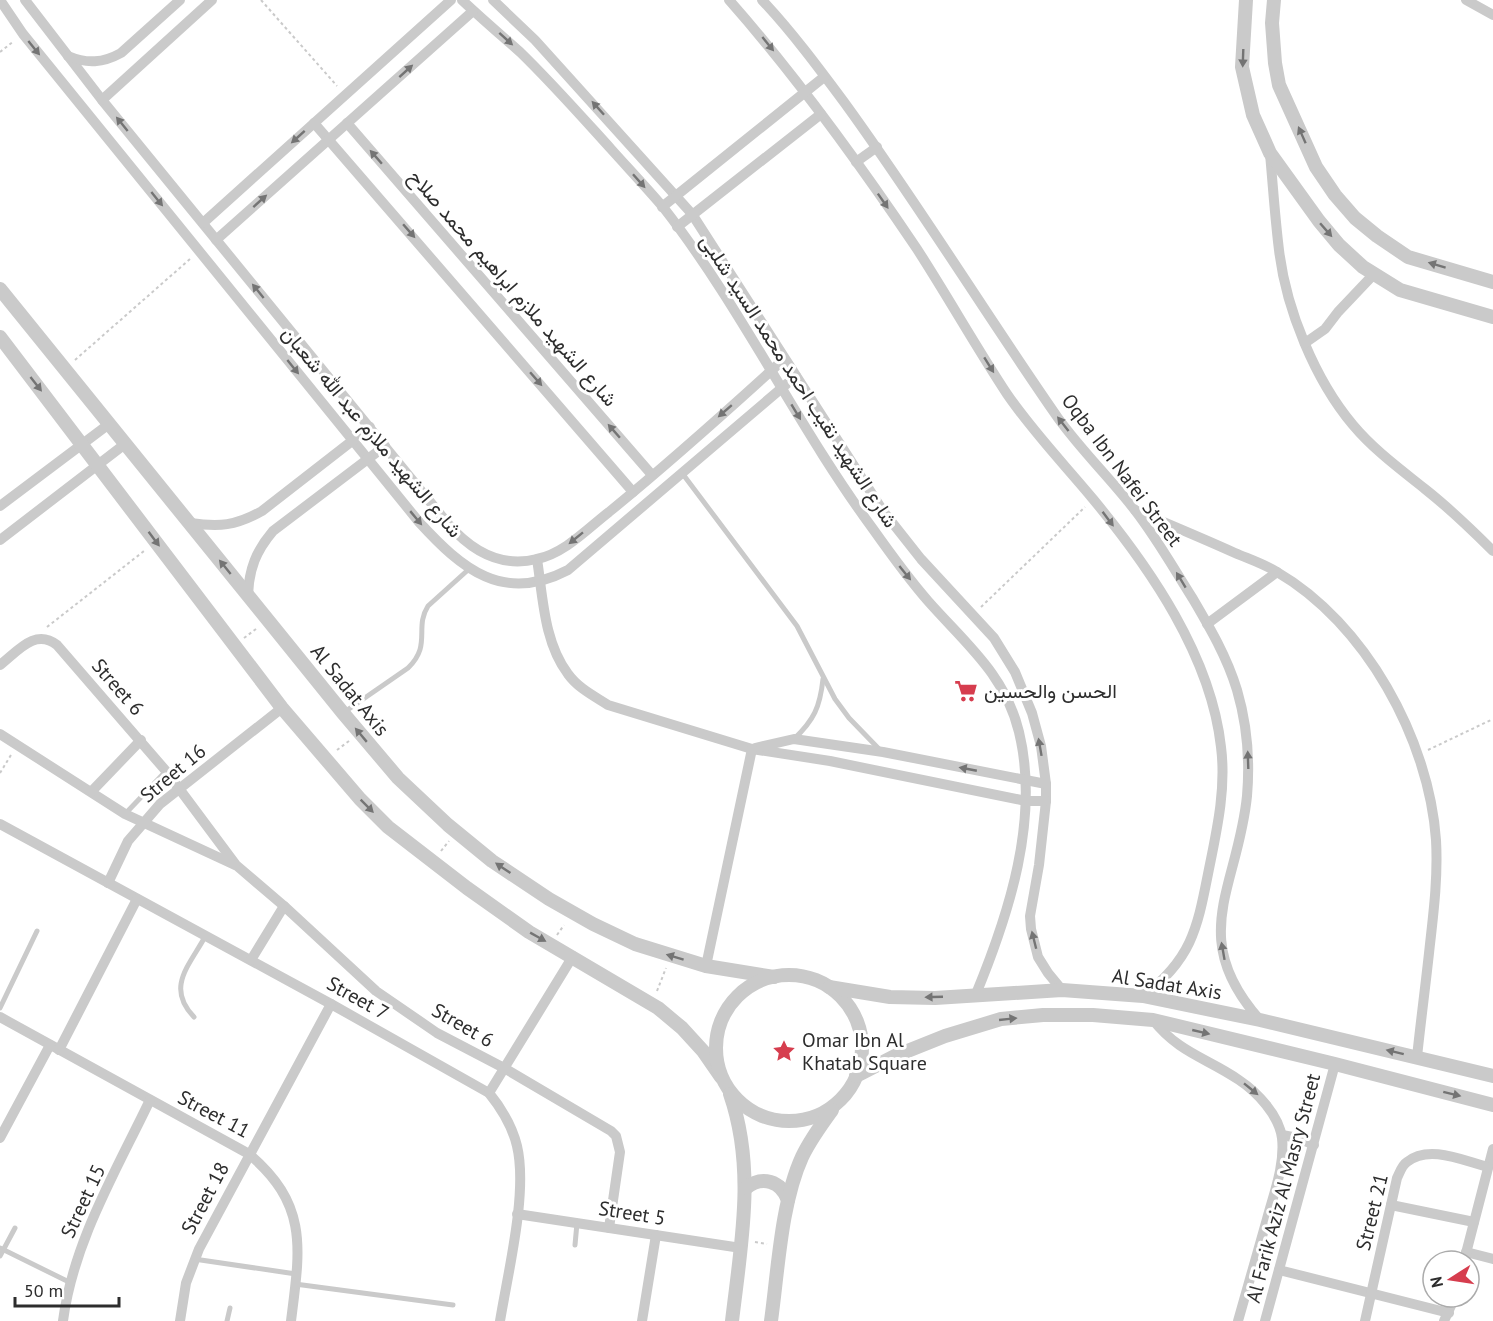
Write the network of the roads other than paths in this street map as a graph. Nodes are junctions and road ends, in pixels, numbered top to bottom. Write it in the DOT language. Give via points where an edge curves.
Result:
graph roads {
  1 [pos="0,0"];
  2 [pos="25,0"];
  3 [pos="180,0"];
  4 [pos="212,0"];
  5 [pos="451,0"];
  6 [pos="462,0"];
  7 [pos="493,0"];
  8 [pos="729,0"];
  9 [pos="762,0"];
  10 [pos="1246,0"];
  11 [pos="1274,0"];
  12 [pos="1466,0"];
  13 [pos="473,11"];
  14 [pos="1493,15"];
  15 [pos="68,56"];
  16 [pos="825,77"];
  17 [pos="805,93"];
  18 [pos="102,100"];
  19 [pos="821,114"];
  20 [pos="314,123"];
  21 [pos="347,123"];
  22 [pos="329,139"];
  23 [pos="877,147"];
  24 [pos="1270,153"];
  25 [pos="856,162"];
  26 [pos="676,195"];
  27 [pos="663,207"];
  28 [pos="692,214"];
  29 [pos="203,223"];
  30 [pos="677,227"];
  31 [pos="216,240"];
  32 [pos="1374,274"];
  33 [pos="1493,282"];
  34 [pos="0,289"];
  35 [pos="1493,317"];
  36 [pos="0,337"];
  37 [pos="1305,343"];
  38 [pos="784,359"];
  39 [pos="771,371"];
  40 [pos="796,376"];
  41 [pos="782,388"];
  42 [pos="109,424"];
  43 [pos="369,427"];
  44 [pos="352,440"];
  45 [pos="81,443"];
  46 [pos="125,444"];
  47 [pos="385,446"];
  48 [pos="368,459"];
  49 [pos="98,465"];
  50 [pos="682,473"];
  51 [pos="652,475"];
  52 [pos="633,492"];
  53 [pos="0,506"];
  54 [pos="1134,509"];
  55 [pos="190,523"];
  56 [pos="0,540"];
  57 [pos="1493,550"];
  58 [pos="537,560"];
  59 [pos="469,569"];
  60 [pos="1277,572"];
  61 [pos="540,582"];
  62 [pos="248,595"];
  63 [pos="1207,624"];
  64 [pos="0,665"];
  65 [pos="823,678"];
  66 [pos="282,708"];
  67 [pos="343,713"];
  68 [pos="0,734"];
  69 [pos="794,739"];
  70 [pos="141,740"];
  71 [pos="752,750"];
  72 [pos="883,752"];
  73 [pos="166,771"];
  74 [pos="1026,780"];
  75 [pos="1046,784"];
  76 [pos="180,789"];
  77 [pos="92,791"];
  78 [pos="1026,801"];
  79 [pos="1046,801"];
  80 [pos="125,813"];
  81 [pos="142,823"];
  82 [pos="0,824"];
  83 [pos="236,865"];
  84 [pos="108,883"];
  85 [pos="137,899"];
  86 [pos="284,906"];
  87 [pos="37,931"];
  88 [pos="206,935"];
  89 [pos="573,956"];
  90 [pos="251,960"];
  91 [pos="706,966"];
  92 [pos="774,976"];
  93 [pos="828,987"];
  94 [pos="1062,990"];
  95 [pos="976,994"];
  96 [pos="1143,996"];
  97 [pos="332,1004"];
  98 [pos="0,1008"];
  99 [pos="0,1017"];
  100 [pos="194,1017"];
  101 [pos="1153,1020"];
  102 [pos="1260,1020"];
  103 [pos="54,1047"];
  104 [pos="1417,1057"];
  105 [pos="1335,1064"];
  106 [pos="504,1068"];
  107 [pos="856,1076"];
  108 [pos="1493,1076"];
  109 [pos="724,1083"];
  110 [pos="489,1093"];
  111 [pos="150,1100"];
  112 [pos="840,1100"];
  113 [pos="1493,1105"];
  114 [pos="1282,1135"];
  115 [pos="0,1138"];
  116 [pos="1314,1145"];
  117 [pos="1493,1149"];
  118 [pos="249,1154"];
  119 [pos="1488,1167"];
  120 [pos="746,1188"];
  121 [pos="789,1200"];
  122 [pos="1391,1204"];
  123 [pos="517,1214"];
  124 [pos="1474,1222"];
  125 [pos="577,1223"];
  126 [pos="15,1228"];
  127 [pos="609,1228"];
  128 [pos="656,1235"];
  129 [pos="575,1245"];
  130 [pos="741,1248"];
  131 [pos="2,1249"];
  132 [pos="1467,1249"];
  133 [pos="0,1256"];
  134 [pos="194,1259"];
  135 [pos="1279,1270"];
  136 [pos="296,1279"];
  137 [pos="69,1282"];
  138 [pos="1371,1293"];
  139 [pos="453,1305"];
  140 [pos="230,1308"];
  141 [pos="1446,1317"];
  142 [pos="773,1319"];
  143 [pos="63,1321"];
  144 [pos="180,1321"];
  145 [pos="227,1321"];
  146 [pos="291,1321"];
  147 [pos="500,1321"];
  148 [pos="642,1321"];
  149 [pos="732,1321"];
  150 [pos="1238,1321"];
  151 [pos="1265,1321"];
  152 [pos="1365,1321"];
  1 -- 44 [label="street, شارع الشهيد ملازم عبد الله شعبان, one-way" via="23,34"];
  2 -- 15 [label="street, شارع الشهيد ملازم عبد الله شعبان"];
  3 -- 15 [label="street" via="121,53 95,62"];
  4 -- 18 [label="street"];
  5 -- 20 [label="street"];
  6 -- 13 [label="street, شارع الشهيد نقيب احمد محمد السيد شلبى"];
  26 -- 7 [label="street, شارع الشهيد نقيب احمد محمد السيد شلبى, one-way" via="536,40"];
  8 -- 17 [label="street, Oqba Ibn Nafei Street, one-way"];
  9 -- 16 [label="street, Oqba Ibn Nafei Street"];
  10 -- 24 [label="street, one-way" via="1242,67 1253,115"];
  33 -- 11 [label="street, one-way" via="1408,257 1355,218 1335,195 1316,167 1280,85 1272,23"];
  12 -- 14 [label="street"];
  21 -- 13 [label="street, one-way"];
  13 -- 27 [label="street, شارع الشهيد نقيب احمد محمد السيد شلبى, one-way" via="569,102"];
  15 -- 18 [label="street, شارع الشهيد ملازم عبد الله شعبان"];
  16 -- 17 [label="street"];
  16 -- 23 [label="street, Oqba Ibn Nafei Street"];
  17 -- 19 [label="street, Oqba Ibn Nafei Street"];
  17 -- 26 [label="street"];
  29 -- 18 [label="street, شارع الشهيد ملازم عبد الله شعبان, one-way"];
  19 -- 25 [label="street, Oqba Ibn Nafei Street"];
  19 -- 28 [label="street"];
  20 -- 22 [label="street, شارع الشهيد ملازم ابراهيم محمد صلاح"];
  20 -- 29 [label="street, one-way"];
  21 -- 22 [label="street"];
  51 -- 21 [label="street, شارع الشهيد ملازم ابراهيم محمد صلاح, one-way"];
  31 -- 22 [label="street, one-way"];
  22 -- 52 [label="street, شارع الشهيد ملازم ابراهيم محمد صلاح, one-way"];
  23 -- 25 [label="street"];
  54 -- 23 [label="street, Oqba Ibn Nafei Street, one-way" via="1059,419"];
  24 -- 32 [label="street, one-way" via="1318,221"];
  24 -- 37 [label="street" via="1279,251 1289,298"];
  25 -- 96 [label="street, Oqba Ibn Nafei Street, one-way" via="918,251 1007,394 1152,578 1207,684 1221,748 1218,824 1197,926 1177,965"];
  26 -- 27 [label="street"];
  26 -- 28 [label="street, شارع الشهيد نقيب احمد محمد السيد شلبى"];
  27 -- 30 [label="street, شارع الشهيد نقيب احمد محمد السيد شلبى"];
  28 -- 30 [label="street"];
  28 -- 38 [label="street, شارع الشهيد نقيب احمد محمد السيد شلبى"];
  29 -- 31 [label="street, شارع الشهيد ملازم عبد الله شعبان"];
  30 -- 39 [label="street, شارع الشهيد نقيب احمد محمد السيد شلبى"];
  43 -- 31 [label="street, شارع الشهيد ملازم عبد الله شعبان, one-way"];
  32 -- 35 [label="street" via="1400,290"];
  32 -- 37 [label="street" via="1325,329"];
  34 -- 42 [label="street, Al Sadat Axis"];
  36 -- 45 [label="street, one-way"];
  37 -- 57 [label="street" via="1326,385 1353,424 1384,456"];
  38 -- 39 [label="street, شارع الشهيد ملازم عبد الله شعبان"];
  38 -- 40 [label="street, شارع الشهيد نقيب احمد محمد السيد شلبى"];
  39 -- 41 [label="street, شارع الشهيد نقيب احمد محمد السيد شلبى"];
  39 -- 51 [label="street, شارع الشهيد ملازم عبد الله شعبان, one-way"];
  40 -- 41 [label="street, شارع الشهيد ملازم عبد الله شعبان"];
  75 -- 40 [label="street, شارع الشهيد نقيب احمد محمد السيد شلبى, one-way" via="1041,746 1016,672 994,638 883,511"];
  41 -- 50 [label="street, شارع الشهيد ملازم عبد الله شعبان"];
  41 -- 74 [label="street, شارع الشهيد نقيب احمد محمد السيد شلبى, one-way" via="832,473 900,566 984,661 1007,695 1020,734"];
  42 -- 45 [label="street"];
  42 -- 46 [label="street, Al Sadat Axis"];
  43 -- 44 [label="street"];
  43 -- 47 [label="street, شارع الشهيد ملازم عبد الله شعبان"];
  44 -- 48 [label="street, شارع الشهيد ملازم عبد الله شعبان"];
  44 -- 55 [label="street" via="246,520 228,525"];
  45 -- 49 [label="street"];
  45 -- 53 [label="street"];
  46 -- 49 [label="street"];
  46 -- 55 [label="street, Al Sadat Axis"];
  47 -- 48 [label="street"];
  47 -- 58 [label="street, شارع الشهيد ملازم عبد الله شعبان" via="474,549 504,561"];
  48 -- 59 [label="street, شارع الشهيد ملازم عبد الله شعبان, one-way" via="441,546"];
  48 -- 62 [label="street" via="273,531 254,560"];
  49 -- 56 [label="street"];
  49 -- 66 [label="street, one-way"];
  50 -- 61 [label="street, شارع الشهيد ملازم عبد الله شعبان" via="579,561"];
  50 -- 65 [label="lane" via="797,626"];
  51 -- 52 [label="street, شارع الشهيد ملازم عبد الله شعبان"];
  52 -- 58 [label="street, شارع الشهيد ملازم عبد الله شعبان, one-way" via="567,545"];
  54 -- 60 [label="street"];
  63 -- 54 [label="street, Oqba Ibn Nafei Street, one-way"];
  62 -- 55 [label="street, Al Sadat Axis, one-way"];
  58 -- 61 [label="street"];
  59 -- 61 [label="street, شارع الشهيد ملازم عبد الله شعبان" via="508,583"];
  59 -- 67 [label="lane" via="428,606 423,642 415,661"];
  60 -- 63 [label="street"];
  60 -- 104 [label="street" via="1314,599 1347,631 1375,667 1399,707 1418,755 1436,839 1436,885"];
  61 -- 71 [label="street" via="556,654 587,693 628,712"];
  62 -- 67 [label="street, Al Sadat Axis"];
  102 -- 63 [label="street, Oqba Ibn Nafei Street, one-way" via="1242,1000 1229,976 1222,950 1220,922 1245,806 1248,761 1237,689"];
  64 -- 70 [label="street, Street 6" via="31,641 50,639"];
  65 -- 69 [label="lane" via="817,710 809,725"];
  65 -- 72 [label="lane" via="849,718"];
  66 -- 76 [label="street, Street 16"];
  66 -- 89 [label="street, one-way" via="388,827 529,932"];
  91 -- 67 [label="street, Al Sadat Axis, one-way" via="635,944 572,912 492,861 398,778"];
  68 -- 77 [label="street, Street 6"];
  69 -- 71 [label="street"];
  69 -- 72 [label="street"];
  70 -- 73 [label="street, Street 6"];
  70 -- 77 [label="street"];
  71 -- 78 [label="street" via="830,761"];
  71 -- 91 [label="street"];
  74 -- 72 [label="street, one-way"];
  73 -- 76 [label="street, Street 6"];
  73 -- 80 [label="lane"];
  74 -- 75 [label="street"];
  74 -- 78 [label="street, شارع الشهيد نقيب احمد محمد السيد شلبى"];
  75 -- 79 [label="street, شارع الشهيد نقيب احمد محمد السيد شلبى"];
  76 -- 81 [label="street, Street 16"];
  76 -- 83 [label="street, Street 6"];
  77 -- 80 [label="street, Street 6"];
  78 -- 79 [label="street"];
  78 -- 95 [label="street, شارع الشهيد نقيب احمد محمد السيد شلبى" via="1009,900"];
  94 -- 79 [label="street, شارع الشهيد نقيب احمد محمد السيد شلبى, one-way" via="1038,957 1031,929"];
  80 -- 81 [label="street, Street 6"];
  81 -- 83 [label="street, Street 6"];
  81 -- 84 [label="street, Street 16" via="128,841"];
  82 -- 84 [label="street, Street 7"];
  83 -- 86 [label="street, Street 6"];
  84 -- 85 [label="street, Street 7"];
  85 -- 88 [label="street, Street 7"];
  85 -- 103 [label="street"];
  86 -- 90 [label="street"];
  86 -- 106 [label="street, Street 6" via="383,997 437,1033"];
  87 -- 98 [label="lane"];
  88 -- 90 [label="street, Street 7"];
  88 -- 100 [label="lane" via="179,983 180,996"];
  89 -- 106 [label="street"];
  89 -- 109 [label="street" via="652,1004 682,1028"];
  90 -- 97 [label="street, Street 7"];
  91 -- 92 [label="street, Al Sadat Axis"];
  92 -- 93 [label="street" via="793,975"];
  92 -- 109 [label="street" via="750,986 731,1003 719,1026 716,1052"];
  95 -- 93 [label="street, Al Sadat Axis, one-way" via="890,997"];
  93 -- 107 [label="street" via="844,1000 860,1036 861,1057"];
  94 -- 95 [label="street, Al Sadat Axis"];
  94 -- 96 [label="street, Al Sadat Axis"];
  96 -- 102 [label="street, Al Sadat Axis"];
  97 -- 110 [label="street, Street 7"];
  97 -- 118 [label="street, Street 18"];
  99 -- 103 [label="street, Street 11"];
  101 -- 105 [label="street, Al Sadat Axis, one-way"];
  107 -- 101 [label="street, Al Sadat Axis, one-way" via="935,1040 1001,1019 1093,1015"];
  101 -- 114 [label="street, Al Farik Aziz Al Masry Street, one-way" via="1175,1044 1259,1095"];
  104 -- 102 [label="street, Al Sadat Axis, one-way"];
  103 -- 111 [label="street, Street 11"];
  103 -- 115 [label="street"];
  104 -- 108 [label="street, Al Sadat Axis"];
  105 -- 113 [label="street, Al Sadat Axis, one-way"];
  105 -- 116 [label="street, Al Farik Aziz Al Masry Street"];
  106 -- 110 [label="street"];
  106 -- 127 [label="street, Street 6" via="616,1136 620,1152"];
  107 -- 112 [label="street"];
  109 -- 112 [label="street" via="746,1108 769,1119 795,1121 819,1115"];
  109 -- 120 [label="street" via="742,1136"];
  110 -- 123 [label="street, Street 7" via="506,1118 517,1147"];
  111 -- 118 [label="street, Street 11"];
  111 -- 137 [label="street, Street 15" via="81,1246"];
  112 -- 121 [label="street" via="802,1158"];
  114 -- 116 [label="street"];
  114 -- 150 [label="street, Al Farik Aziz Al Masry Street" via="1280,1168"];
  116 -- 135 [label="street, Al Farik Aziz Al Masry Street"];
  117 -- 119 [label="street"];
  118 -- 134 [label="street, Street 18"];
  118 -- 136 [label="street, Street 11" via="281,1187 291,1208 297,1231"];
  119 -- 122 [label="street, Street 21" via="1431,1153 1417,1155 1404,1163"];
  119 -- 124 [label="street"];
  120 -- 121 [label="street" via="767,1181 781,1187"];
  120 -- 130 [label="street"];
  121 -- 142 [label="street"];
  122 -- 124 [label="street"];
  122 -- 138 [label="street, Street 21"];
  123 -- 125 [label="street, Street 5"];
  123 -- 147 [label="street, Street 7"];
  124 -- 132 [label="street"];
  125 -- 127 [label="street, Street 5"];
  125 -- 129 [label="lane"];
  126 -- 131 [label="lane"];
  127 -- 128 [label="street, Street 5"];
  128 -- 130 [label="street, Street 5"];
  128 -- 148 [label="street"];
  130 -- 149 [label="street"];
  131 -- 133 [label="lane"];
  131 -- 137 [label="lane"];
  134 -- 136 [label="lane"];
  134 -- 144 [label="street, Street 18"];
  135 -- 138 [label="street"];
  135 -- 151 [label="street, Al Farik Aziz Al Masry Street"];
  136 -- 139 [label="lane"];
  136 -- 146 [label="street, Street 11"];
  137 -- 143 [label="street, Street 15"];
  138 -- 141 [label="street"];
  138 -- 152 [label="street, Street 21"];
  140 -- 145 [label="lane"];
}
